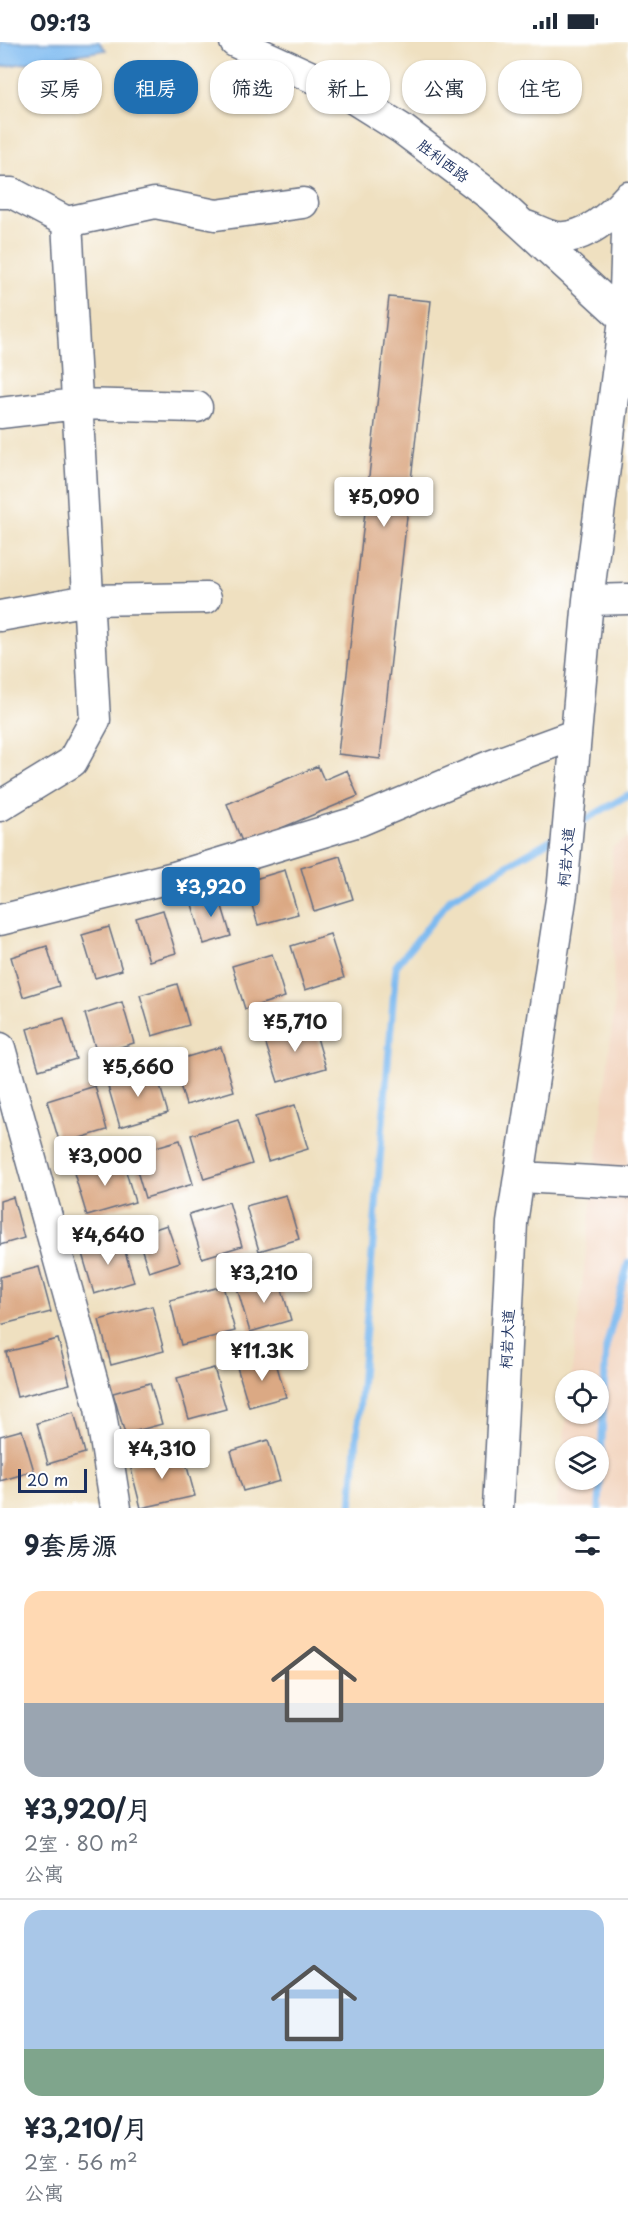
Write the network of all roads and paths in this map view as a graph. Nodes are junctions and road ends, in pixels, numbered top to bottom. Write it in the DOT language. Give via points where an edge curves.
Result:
graph roads {
  1 [pos="235,42"];
  2 [pos="0,193"];
  3 [pos="491,196"];
  4 [pos="628,197"];
  5 [pos="303,203"];
  6 [pos="628,205"];
  7 [pos="67,222"];
  8 [pos="626,321"];
  9 [pos="77,404"];
  10 [pos="197,407"];
  11 [pos="0,413"];
  12 [pos="206,598"];
  13 [pos="628,599"];
  14 [pos="88,600"];
  15 [pos="588,600"];
  16 [pos="0,616"];
  17 [pos="574,735"];
  18 [pos="0,806"];
  19 [pos="0,920"];
  20 [pos="0,1048"];
  21 [pos="521,1177"];
  22 [pos="628,1183"];
  23 [pos="116,1508"];
  24 [pos="498,1508"];
  1 -- 3 [label="street, 胜利西路" via="340,90 402,129"];
  2 -- 7 [label="street" via="12,194"];
  3 -- 4 [label="street" via="522,224 557,237 582,232 611,216"];
  3 -- 8 [label="street, 胜利西路"];
  5 -- 7 [label="street" via="216,215 155,203"];
  6 -- 8 [label="street, 柯岩大道"];
  7 -- 9 [label="street"];
  8 -- 15 [label="street, 柯岩大道"];
  9 -- 10 [label="street"];
  9 -- 11 [label="street"];
  9 -- 14 [label="street"];
  12 -- 14 [label="street"];
  13 -- 15 [label="street"];
  14 -- 16 [label="street"];
  14 -- 18 [label="street" via="95,720 72,762"];
  15 -- 17 [label="street, 柯岩大道"];
  17 -- 19 [label="street" via="359,821 174,877"];
  17 -- 21 [label="street, 柯岩大道" via="562,893"];
  20 -- 23 [label="street" via="100,1408"];
  21 -- 22 [label="street"];
  21 -- 24 [label="street, 柯岩大道" via="512,1223"];
}
